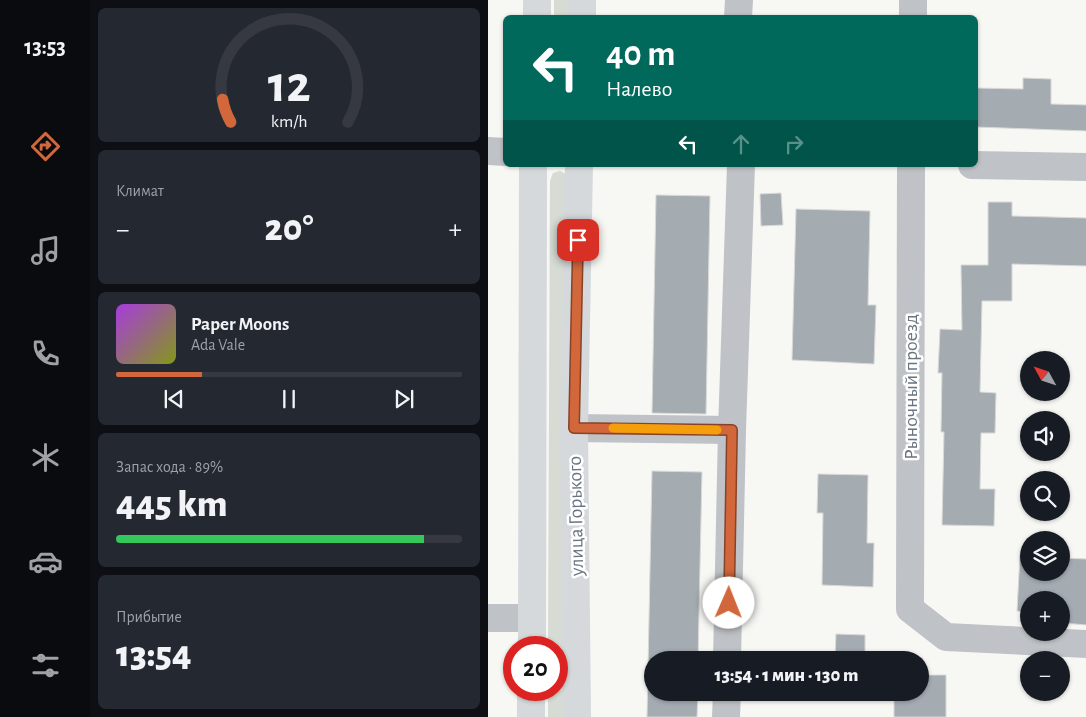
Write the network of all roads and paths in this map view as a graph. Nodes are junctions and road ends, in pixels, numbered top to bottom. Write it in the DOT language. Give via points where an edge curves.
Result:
graph roads {
  1 [pos="537,0"];
  2 [pos="582,0"];
  3 [pos="739,0"];
  4 [pos="913,0"];
  5 [pos="537,15"];
  6 [pos="582,15"];
  7 [pos="738,15"];
  8 [pos="912,15"];
  9 [pos="488,151"];
  10 [pos="503,152"];
  11 [pos="978,165"];
  12 [pos="534,167"];
  13 [pos="580,167"];
  14 [pos="741,167"];
  15 [pos="910,167"];
  16 [pos="1086,167"];
  17 [pos="574,428"];
  18 [pos="732,430"];
  19 [pos="488,618"];
  20 [pos="532,618"];
  21 [pos="532,636"];
  22 [pos="1086,644"];
  23 [pos="728,651"];
  24 [pos="531,701"];
  25 [pos="727,701"];
  26 [pos="531,717"];
  27 [pos="577,717"];
  28 [pos="726,717"];
  1 -- 5 [label="main road"];
  2 -- 6 [label="main road"];
  3 -- 7 [label="street"];
  4 -- 8 [label="street"];
  9 -- 10 [label="street"];
  11 -- 16 [label="street"];
  12 -- 20 [label="main road, улица Горького"];
  13 -- 17 [label="main road, улица Горького"];
  14 -- 18 [label="street"];
  15 -- 22 [label="street, Рыночный проезд" via="910,609 946,637"];
  17 -- 18 [label="street"];
  17 -- 27 [label="main road, улица Горького"];
  18 -- 23 [label="street"];
  19 -- 20 [label="street"];
  20 -- 21 [label="main road, улица Горького"];
  24 -- 26 [label="main road"];
  25 -- 28 [label="street"];
}
